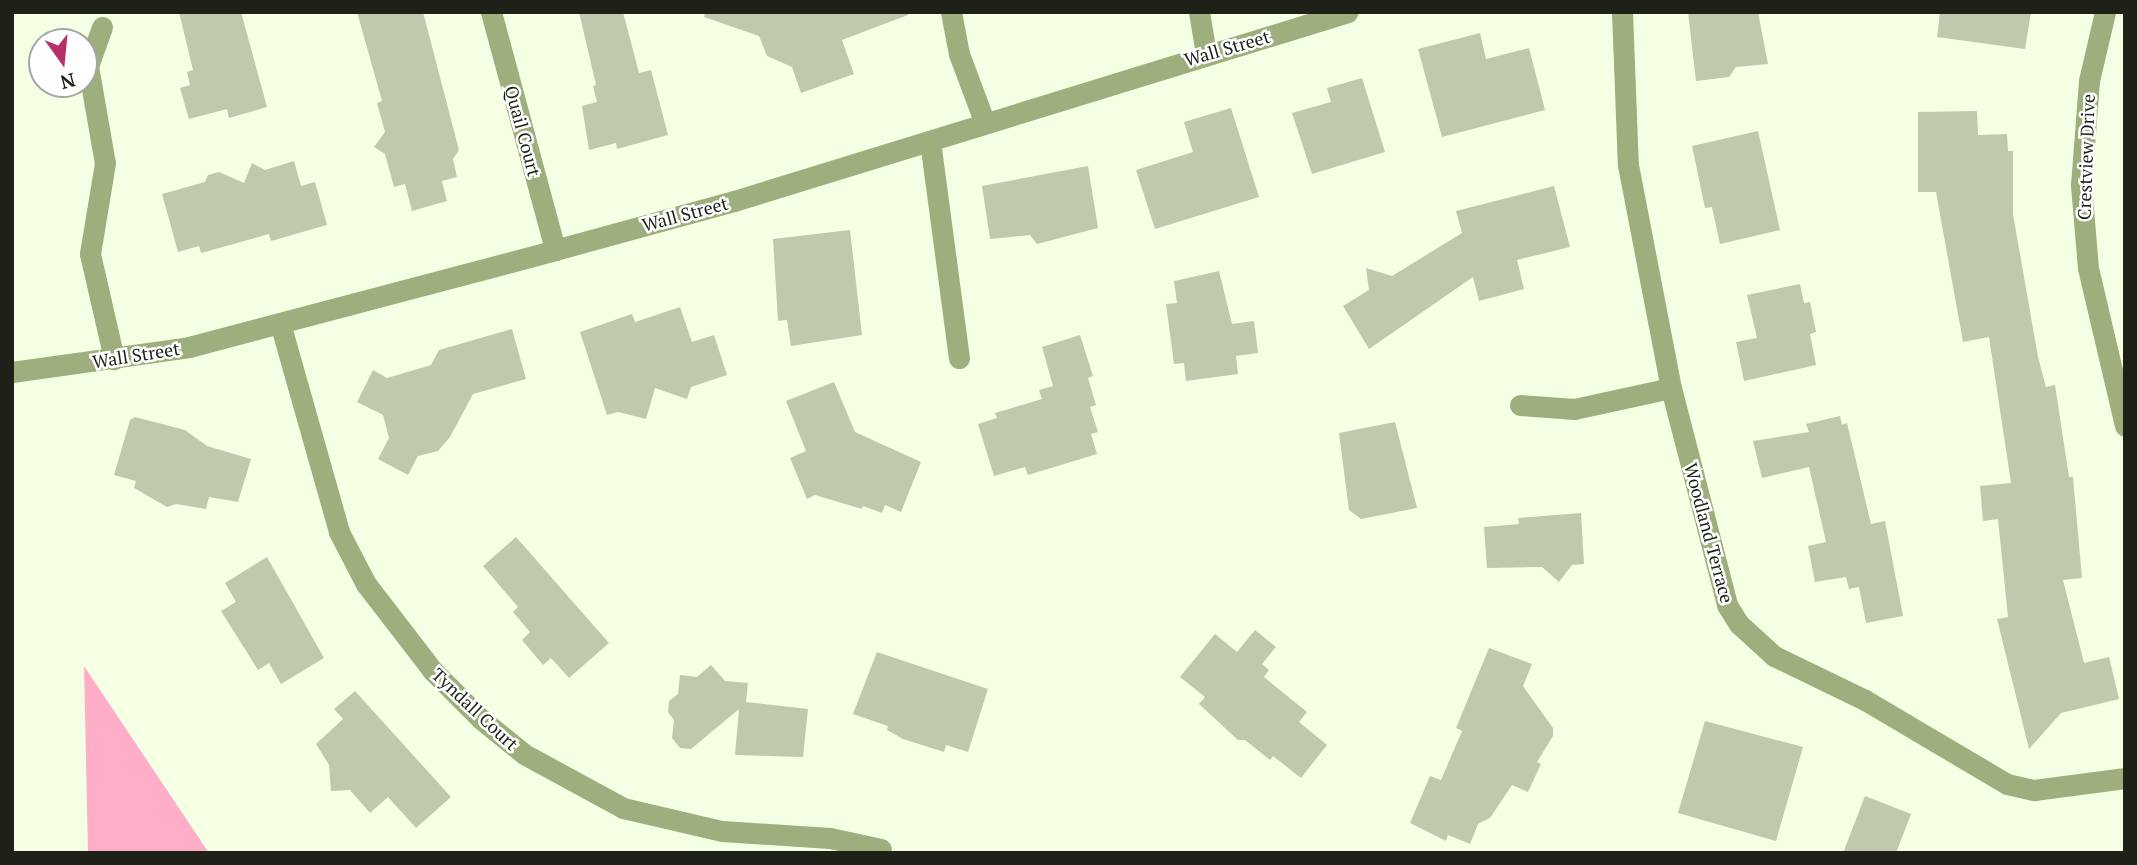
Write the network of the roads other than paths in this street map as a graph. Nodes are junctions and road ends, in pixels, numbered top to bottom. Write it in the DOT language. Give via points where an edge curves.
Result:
graph roads {
  1 [pos="491,12"];
  2 [pos="951,12"];
  3 [pos="1199,12"];
  4 [pos="1348,12"];
  5 [pos="1622,12"];
  6 [pos="2105,12"];
  7 [pos="102,27"];
  8 [pos="1206,54"];
  9 [pos="984,121"];
  10 [pos="930,141"];
  11 [pos="555,250"];
  12 [pos="281,323"];
  13 [pos="2116,352"];
  14 [pos="959,358"];
  15 [pos="114,359"];
  16 [pos="12,372"];
  17 [pos="1671,388"];
  18 [pos="1520,405"];
  19 [pos="2125,426"];
  20 [pos="2125,778"];
  21 [pos="881,849"];
  1 -- 11 [label="street, Quail Court"];
  2 -- 9 [label="street" via="959,54"];
  3 -- 8 [label="street"];
  4 -- 8 [label="street, Wall Street"];
  5 -- 17 [label="street, Woodland Terrace" via="1628,165"];
  6 -- 13 [label="street, Crestview Drive" via="2089,81 2081,185 2088,268"];
  7 -- 15 [label="street" via="88,66 104,163 90,254"];
  8 -- 9 [label="street, Wall Street"];
  9 -- 10 [label="street, Wall Street"];
  10 -- 11 [label="street, Wall Street"];
  10 -- 14 [label="street"];
  11 -- 12 [label="street, Wall Street"];
  12 -- 15 [label="street, Wall Street" via="189,347"];
  12 -- 21 [label="street, Tyndall Court" via="339,532 374,595 433,671 481,719 524,754 623,808 722,831 830,838"];
  13 -- 19 [label="street, Crestview Drive"];
  15 -- 16 [label="street, Wall Street"];
  17 -- 18 [label="street" via="1574,409"];
  17 -- 20 [label="street, Woodland Terrace" via="1727,605 1739,624 1774,656 1865,700 2007,784 2035,790"];
}
